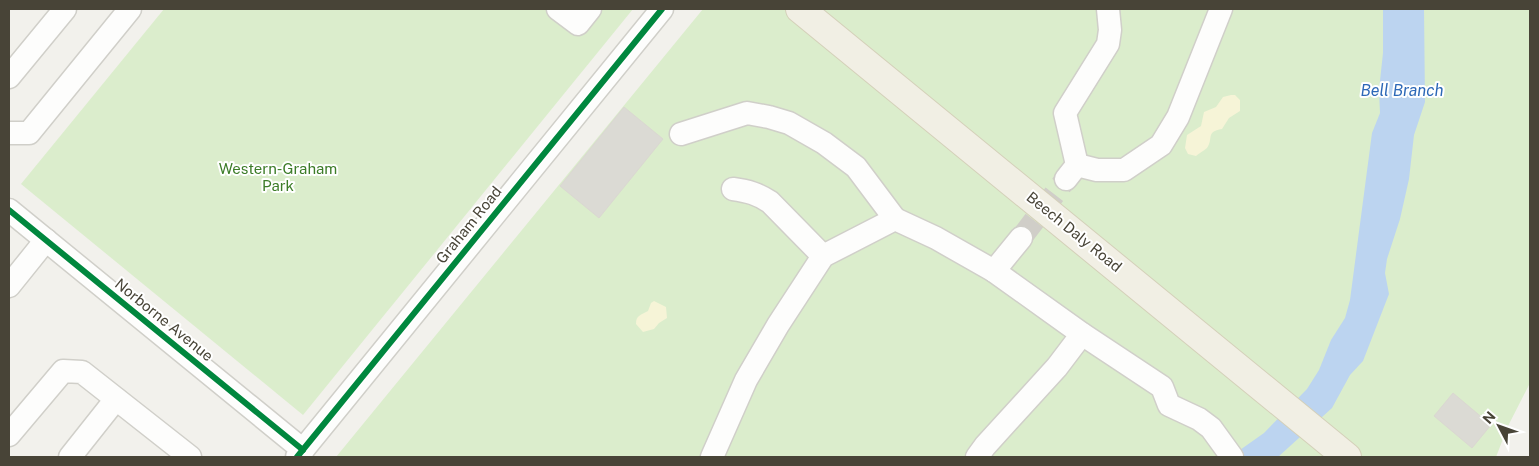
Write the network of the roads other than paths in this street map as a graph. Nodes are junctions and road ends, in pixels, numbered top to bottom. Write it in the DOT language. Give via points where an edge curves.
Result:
graph roads {
  1 [pos="65,9"];
  2 [pos="130,9"];
  3 [pos="558,9"];
  4 [pos="590,9"];
  5 [pos="662,9"];
  6 [pos="800,9"];
  7 [pos="1108,9"];
  8 [pos="1221,9"];
  9 [pos="9,76"];
  10 [pos="9,133"];
  11 [pos="681,134"];
  12 [pos="734,189"];
  13 [pos="9,210"];
  14 [pos="895,219"];
  15 [pos="1021,238"];
  16 [pos="46,240"];
  17 [pos="823,256"];
  18 [pos="994,271"];
  19 [pos="9,286"];
  20 [pos="1082,334"];
  21 [pos="116,399"];
  22 [pos="9,435"];
  23 [pos="175,453"];
  24 [pos="300,454"];
  25 [pos="70,457"];
  26 [pos="712,457"];
  27 [pos="976,457"];
  28 [pos="1232,457"];
  29 [pos="1347,457"];
  1 -- 9 [label="street"];
  2 -- 10 [label="street" via="30,133"];
  3 -- 4 [label="street" via="578,24"];
  5 -- 24 [label="street, Graham Road"];
  6 -- 29 [label="main road, Beech Daly Road"];
  7 -- 8 [label="street" via="1108,44 1065,113 1071,172 1124,170 1161,145 1178,117"];
  11 -- 14 [label="street" via="747,113 789,123 856,167"];
  12 -- 17 [label="street" via="760,195 770,202"];
  13 -- 16 [label="street, Norborne Avenue"];
  14 -- 17 [label="street"];
  14 -- 18 [label="street"];
  15 -- 18 [label="street"];
  16 -- 19 [label="street"];
  16 -- 24 [label="street, Norborne Avenue"];
  17 -- 26 [label="street" via="746,380"];
  18 -- 20 [label="street"];
  20 -- 27 [label="street" via="1057,367"];
  20 -- 28 [label="street" via="1162,387 1170,405 1205,423"];
  21 -- 22 [label="street" via="82,372 63,371"];
  21 -- 23 [label="street"];
  21 -- 25 [label="street"];
}
